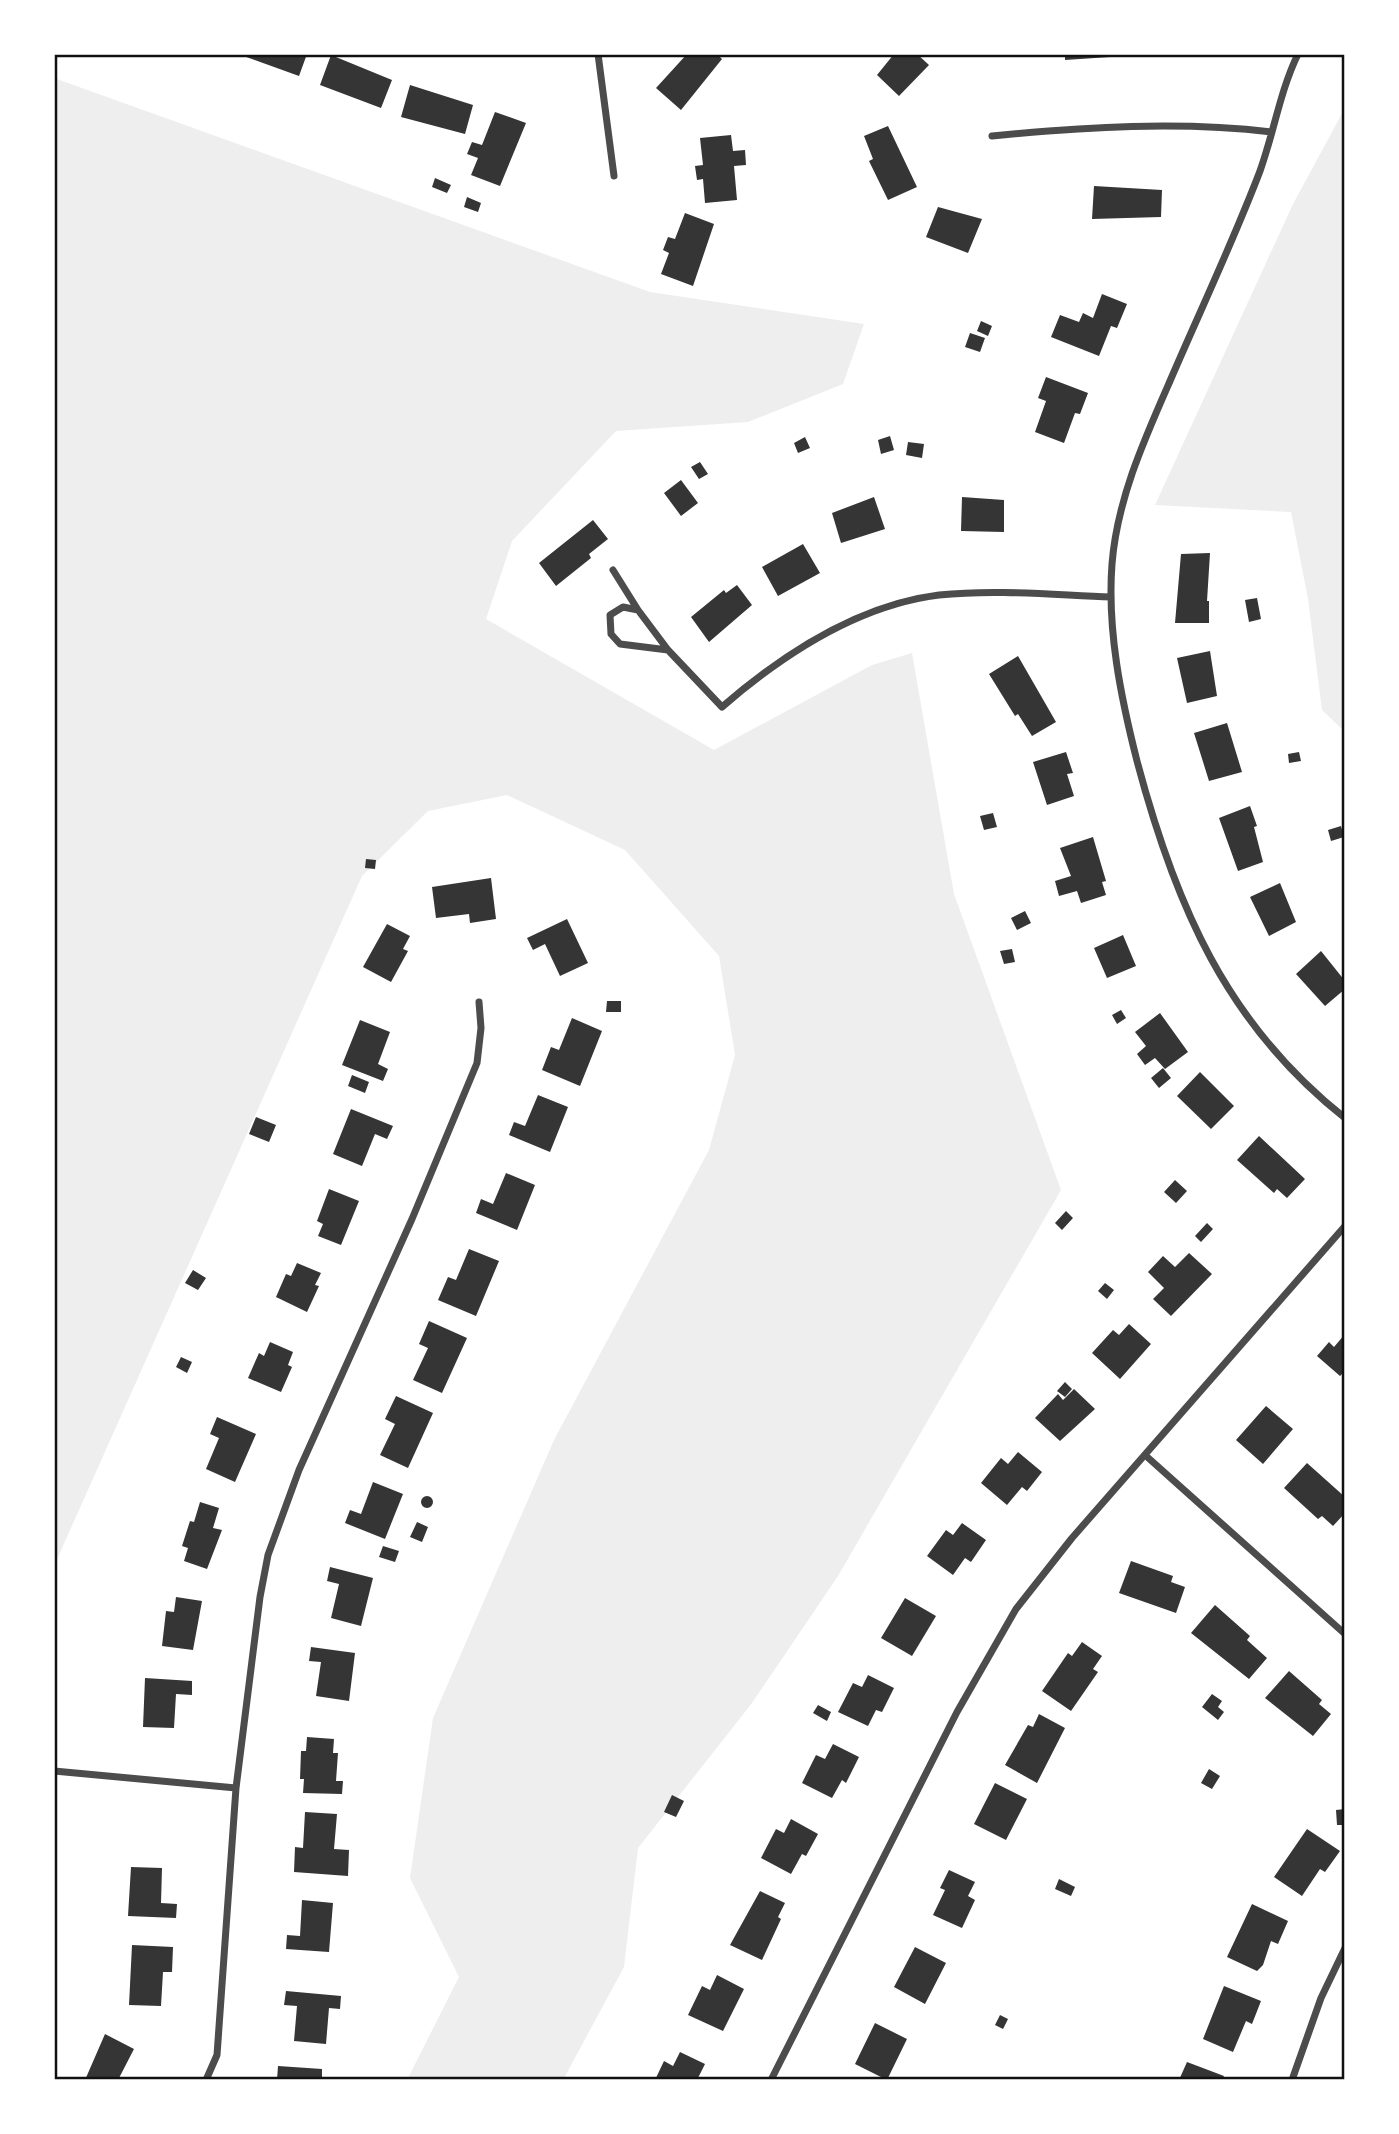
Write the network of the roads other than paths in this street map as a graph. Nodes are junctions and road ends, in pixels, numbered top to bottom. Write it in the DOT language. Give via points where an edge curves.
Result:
graph roads {
  1 [pos="598,54"];
  2 [pos="1298,54"];
  3 [pos="1272,132"];
  4 [pos="992,136"];
  5 [pos="614,176"];
  6 [pos="613,570"];
  7 [pos="1111,597"];
  8 [pos="638,610"];
  9 [pos="668,650"];
  10 [pos="479,1002"];
  11 [pos="1345,1118"];
  12 [pos="1345,1226"];
  13 [pos="1145,1455"];
  14 [pos="1345,1634"];
  15 [pos="54,1771"];
  16 [pos="236,1788"];
  17 [pos="1345,1948"];
  18 [pos="206,2080"];
  19 [pos="771,2080"];
  20 [pos="1292,2080"];
  1 -- 5 [label="street"];
  2 -- 3 [label="street"];
  3 -- 4 [label="street" via="1148,125"];
  3 -- 7 [label="street" via="1261,170 1145,439 1123,501"];
  6 -- 8 [label="street"];
  7 -- 9 [label="street" via="990,592 903,603 817,639 755,678 722,707"];
  7 -- 11 [label="street" via="1135,754 1167,865 1193,927 1252,1027"];
  8 -- 9 [label="street"];
  8 -- 9 [label="street" via="623,607 610,615 611,634 620,644"];
  10 -- 16 [label="street" via="477,1063 299,1470 268,1555"];
  12 -- 13 [label="street"];
  13 -- 14 [label="street"];
  13 -- 19 [label="street" via="1016,1609 979,1671"];
  15 -- 16 [label="street"];
  16 -- 18 [label="street" via="217,2055"];
  17 -- 20 [label="street" via="1321,1998"];
}
